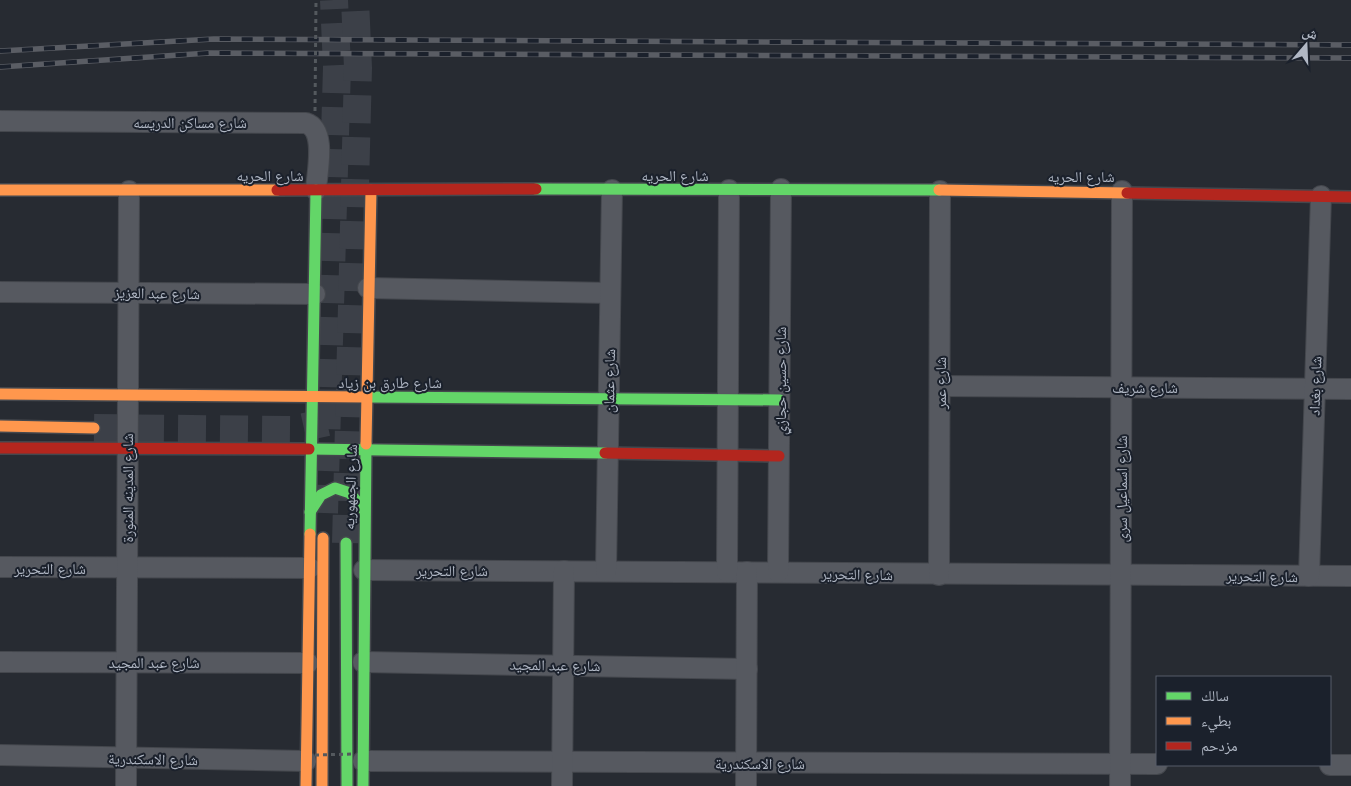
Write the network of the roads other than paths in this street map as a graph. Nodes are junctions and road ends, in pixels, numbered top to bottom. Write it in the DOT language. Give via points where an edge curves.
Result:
graph roads {
  1 [pos="0,121"];
  2 [pos="781,189"];
  3 [pos="0,190"];
  4 [pos="129,190"];
  5 [pos="316,190"];
  6 [pos="371,190"];
  7 [pos="612,190"];
  8 [pos="729,190"];
  9 [pos="940,191"];
  10 [pos="1122,191"];
  11 [pos="1321,196"];
  12 [pos="1351,197"];
  13 [pos="368,288"];
  14 [pos="0,292"];
  15 [pos="128,292"];
  16 [pos="610,293"];
  17 [pos="315,294"];
  18 [pos="940,386"];
  19 [pos="1121,387"];
  20 [pos="1315,388"];
  21 [pos="1351,389"];
  22 [pos="0,394"];
  23 [pos="128,395"];
  24 [pos="313,397"];
  25 [pos="366,397"];
  26 [pos="608,399"];
  27 [pos="728,400"];
  28 [pos="780,400"];
  29 [pos="0,426"];
  30 [pos="94,428"];
  31 [pos="0,448"];
  32 [pos="128,448"];
  33 [pos="312,449"];
  34 [pos="366,449"];
  35 [pos="607,455"];
  36 [pos="779,456"];
  37 [pos="728,457"];
  38 [pos="363,509"];
  39 [pos="310,512"];
  40 [pos="323,538"];
  41 [pos="346,543"];
  42 [pos="0,568"];
  43 [pos="127,568"];
  44 [pos="310,568"];
  45 [pos="364,570"];
  46 [pos="564,571"];
  47 [pos="606,571"];
  48 [pos="737,572"];
  49 [pos="778,572"];
  50 [pos="1121,574"];
  51 [pos="939,575"];
  52 [pos="1309,576"];
  53 [pos="1351,576"];
  54 [pos="0,662"];
  55 [pos="127,662"];
  56 [pos="363,662"];
  57 [pos="308,663"];
  58 [pos="563,665"];
  59 [pos="747,669"];
  60 [pos="0,756"];
  61 [pos="126,758"];
  62 [pos="311,758"];
  63 [pos="359,758"];
  64 [pos="562,762"];
  65 [pos="746,763"];
  66 [pos="1120,764"];
  67 [pos="1156,764"];
  68 [pos="1331,765"];
  69 [pos="1351,765"];
  70 [pos="126,786"];
  71 [pos="306,786"];
  72 [pos="322,786"];
  73 [pos="347,786"];
  74 [pos="363,786"];
  75 [pos="562,786"];
  76 [pos="746,786"];
  77 [pos="1120,786"];
  1 -- 5 [label="street, شارع مساكن الدريسه" via="306,123 312,125 319,136"];
  2 -- 8 [label="main road, شارع الحريه"];
  2 -- 9 [label="main road, شارع الحريه"];
  2 -- 28 [label="street, شارع حسين حجازي"];
  3 -- 4 [label="main road, شارع الحريه"];
  4 -- 5 [label="main road, شارع الحريه"];
  4 -- 15 [label="street, شارع المدينه المنورة"];
  5 -- 6 [label="main road, شارع الحريه"];
  5 -- 17 [label="main road"];
  6 -- 7 [label="main road, شارع الحريه"];
  6 -- 13 [label="main road, شارع الجمهوريه"];
  7 -- 8 [label="main road, شارع الحريه"];
  7 -- 16 [label="street, شارع عثمان"];
  8 -- 27 [label="street"];
  9 -- 10 [label="main road, شارع الحريه"];
  9 -- 18 [label="street, شارع عمر"];
  10 -- 11 [label="main road, شارع الحريه"];
  10 -- 19 [label="street, شارع اسماعيل سرى"];
  11 -- 12 [label="main road, شارع الحريه"];
  11 -- 20 [label="street, شارع بغداد"];
  13 -- 16 [label="street"];
  13 -- 25 [label="main road, شارع الجمهوريه"];
  14 -- 15 [label="street, شارع عبد العزيز"];
  15 -- 17 [label="street, شارع عبد العزيز"];
  15 -- 23 [label="street, شارع المدينه المنورة"];
  16 -- 26 [label="street, شارع عثمان"];
  17 -- 24 [label="main road"];
  18 -- 19 [label="street, شارع شريف"];
  18 -- 51 [label="street, شارع عمر"];
  19 -- 20 [label="street, شارع شريف"];
  19 -- 50 [label="street, شارع اسماعيل سرى"];
  20 -- 21 [label="street, شارع شريف"];
  20 -- 52 [label="street, شارع بغداد"];
  22 -- 23 [label="main road, شارع طارق بن زياد"];
  23 -- 24 [label="main road, شارع طارق بن زياد"];
  23 -- 32 [label="street, شارع المدينه المنورة"];
  24 -- 25 [label="main road, شارع طارق بن زياد"];
  24 -- 33 [label="main road"];
  25 -- 26 [label="main road, شارع طارق بن زياد"];
  25 -- 34 [label="main road, شارع الجمهوريه"];
  26 -- 27 [label="main road, شارع طارق بن زياد"];
  26 -- 35 [label="street, شارع عثمان"];
  27 -- 28 [label="main road, شارع طارق بن زياد"];
  27 -- 37 [label="street"];
  28 -- 36 [label="street, شارع حسين حجازي"];
  29 -- 30 [label="main road"];
  31 -- 32 [label="main road"];
  32 -- 33 [label="main road"];
  32 -- 43 [label="street, شارع المدينه المنورة"];
  33 -- 34 [label="main road"];
  33 -- 39 [label="main road"];
  34 -- 35 [label="main road"];
  34 -- 38 [label="main road, شارع الجمهوريه"];
  35 -- 37 [label="main road"];
  35 -- 47 [label="street, شارع عثمان"];
  36 -- 37 [label="main road"];
  36 -- 49 [label="street, شارع حسين حجازي"];
  37 -- 48 [label="street"];
  38 -- 39 [label="main road" via="356,495 343,488 327,489 315,498"];
  38 -- 45 [label="main road, شارع الجمهوريه"];
  39 -- 44 [label="main road"];
  40 -- 72 [label="main road, شارع الجمهوريه"];
  41 -- 73 [label="main road, شارع الجمهوريه"];
  42 -- 43 [label="street, شارع التحرير"];
  43 -- 44 [label="street, شارع التحرير"];
  43 -- 55 [label="street, شارع المدينه المنورة"];
  44 -- 57 [label="main road"];
  45 -- 46 [label="street, شارع التحرير"];
  45 -- 56 [label="main road, شارع الجمهوريه"];
  46 -- 47 [label="street, شارع التحرير"];
  46 -- 58 [label="street"];
  47 -- 48 [label="street, شارع التحرير"];
  48 -- 49 [label="street, شارع التحرير"];
  48 -- 59 [label="street"];
  49 -- 51 [label="street, شارع التحرير"];
  50 -- 51 [label="street, شارع التحرير"];
  50 -- 52 [label="street, شارع التحرير"];
  50 -- 66 [label="street, شارع اسماعيل سرى"];
  52 -- 53 [label="street, شارع التحرير"];
  54 -- 55 [label="street, شارع عبد المجيد"];
  55 -- 57 [label="street, شارع عبد المجيد"];
  55 -- 61 [label="street, شارع المدينه المنورة"];
  56 -- 58 [label="street, شارع عبد المجيد"];
  56 -- 63 [label="main road, شارع الجمهوريه"];
  57 -- 62 [label="main road"];
  58 -- 59 [label="street, شارع عبد المجيد"];
  58 -- 64 [label="street"];
  59 -- 65 [label="street"];
  60 -- 61 [label="street, شارع الاسكندرية"];
  61 -- 62 [label="street, شارع الاسكندرية"];
  61 -- 70 [label="street, شارع المدينه المنورة"];
  62 -- 71 [label="main road"];
  63 -- 64 [label="street, شارع الاسكندرية"];
  63 -- 74 [label="main road, شارع الجمهوريه"];
  64 -- 65 [label="street, شارع الاسكندرية"];
  64 -- 75 [label="street"];
  65 -- 66 [label="street, شارع الاسكندرية"];
  65 -- 76 [label="street"];
  66 -- 67 [label="street, شارع الاسكندرية"];
  66 -- 77 [label="street, شارع اسماعيل سرى"];
  68 -- 69 [label="street"];
}
